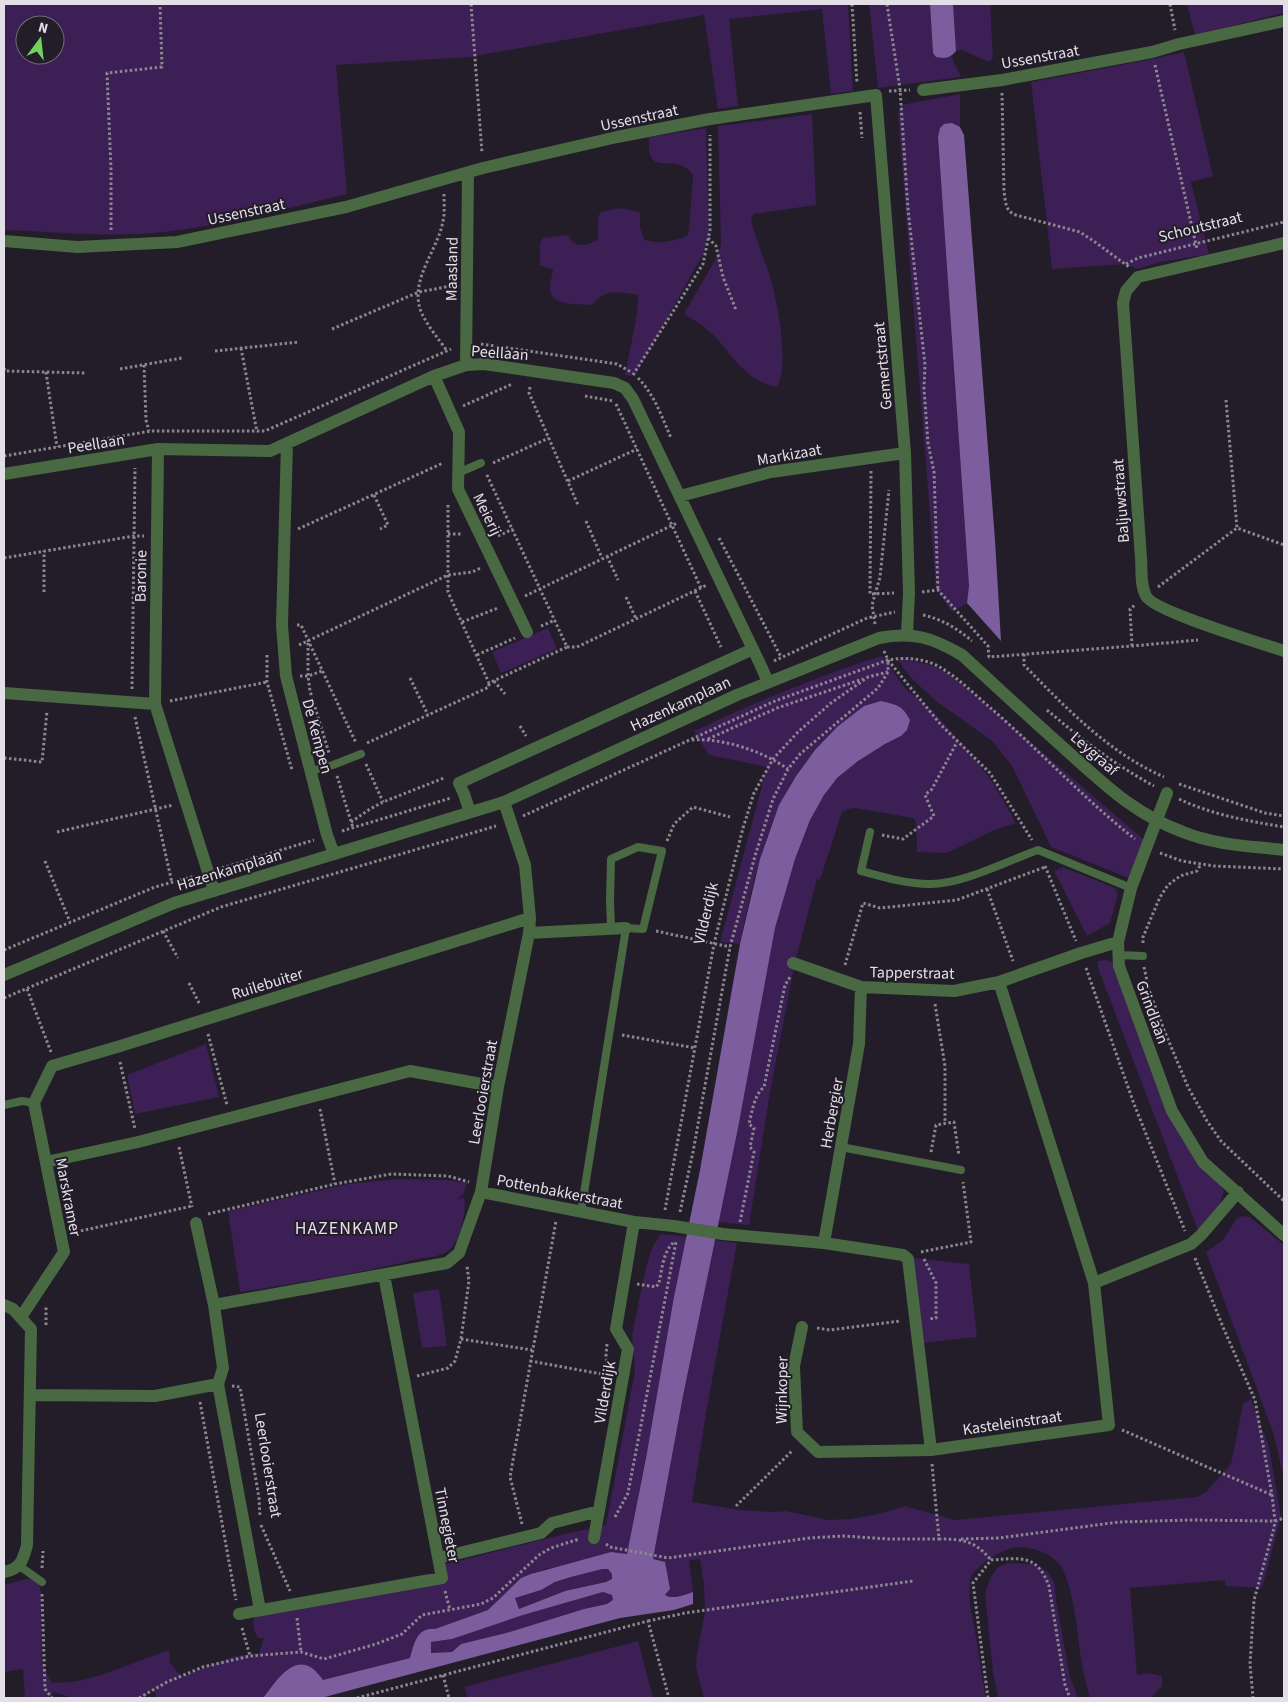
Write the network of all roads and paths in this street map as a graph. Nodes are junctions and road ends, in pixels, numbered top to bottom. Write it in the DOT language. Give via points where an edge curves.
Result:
graph roads {
  1 [pos="160,4"];
  2 [pos="852,4"];
  3 [pos="887,4"];
  4 [pos="1170,4"];
  5 [pos="1284,21"];
  6 [pos="1179,44"];
  7 [pos="1152,52"];
  8 [pos="1002,80"];
  9 [pos="900,89"];
  10 [pos="923,90"];
  11 [pos="876,95"];
  12 [pos="858,97"];
  13 [pos="710,119"];
  14 [pos="863,147"];
  15 [pos="468,173"];
  16 [pos="444,180"];
  17 [pos="1284,222"];
  18 [pos="708,238"];
  19 [pos="4,241"];
  20 [pos="1196,243"];
  21 [pos="1284,243"];
  22 [pos="111,245"];
  23 [pos="1200,262"];
  24 [pos="1125,264"];
  25 [pos="1138,276"];
  26 [pos="467,284"];
  27 [pos="419,292"];
  28 [pos="736,310"];
  29 [pos="332,329"];
  30 [pos="298,342"];
  31 [pos="241,348"];
  32 [pos="215,351"];
  33 [pos="447,351"];
  34 [pos="182,358"];
  35 [pos="144,365"];
  36 [pos="466,365"];
  37 [pos="4,368"];
  38 [pos="120,369"];
  39 [pos="46,372"];
  40 [pos="86,373"];
  41 [pos="434,376"];
  42 [pos="513,384"];
  43 [pos="522,385"];
  44 [pos="530,387"];
  45 [pos="540,388"];
  46 [pos="626,388"];
  47 [pos="577,395"];
  48 [pos="1226,400"];
  49 [pos="450,412"];
  50 [pos="149,431"];
  51 [pos="257,432"];
  52 [pos="549,438"];
  53 [pos="654,441"];
  54 [pos="287,443"];
  55 [pos="57,447"];
  56 [pos="158,449"];
  57 [pos="636,449"];
  58 [pos="906,453"];
  59 [pos="459,456"];
  60 [pos="871,458"];
  61 [pos="481,463"];
  62 [pos="492,464"];
  63 [pos="458,473"];
  64 [pos="4,474"];
  65 [pos="568,481"];
  66 [pos="890,483"];
  67 [pos="374,495"];
  68 [pos="680,496"];
  69 [pos="578,505"];
  70 [pos="689,516"];
  71 [pos="586,521"];
  72 [pos="672,525"];
  73 [pos="1238,528"];
  74 [pos="380,529"];
  75 [pos="285,535"];
  76 [pos="157,536"];
  77 [pos="1284,545"];
  78 [pos="44,551"];
  79 [pos="607,556"];
  80 [pos="4,558"];
  81 [pos="602,558"];
  82 [pos="493,562"];
  83 [pos="719,579"];
  84 [pos="618,580"];
  85 [pos="701,588"];
  86 [pos="938,590"];
  87 [pos="695,591"];
  88 [pos="44,592"];
  89 [pos="909,593"];
  90 [pos="870,594"];
  91 [pos="876,594"];
  92 [pos="1146,597"];
  93 [pos="626,598"];
  94 [pos="512,602"];
  95 [pos="872,605"];
  96 [pos="908,613"];
  97 [pos="873,616"];
  98 [pos="636,619"];
  99 [pos="462,622"];
  100 [pos="282,624"];
  101 [pos="527,632"];
  102 [pos="907,634"];
  103 [pos="879,638"];
  104 [pos="1202,639"];
  105 [pos="308,641"];
  106 [pos="976,644"];
  107 [pos="1132,646"];
  108 [pos="567,647"];
  109 [pos="753,649"];
  110 [pos="284,650"];
  111 [pos="982,651"];
  112 [pos="1284,651"];
  113 [pos="1024,654"];
  114 [pos="989,657"];
  115 [pos="888,660"];
  116 [pos="728,661"];
  117 [pos="996,664"];
  118 [pos="762,666"];
  119 [pos="322,671"];
  120 [pos="888,672"];
  121 [pos="286,676"];
  122 [pos="308,676"];
  123 [pos="410,678"];
  124 [pos="868,678"];
  125 [pos="494,681"];
  126 [pos="768,682"];
  127 [pos="489,683"];
  128 [pos="4,693"];
  129 [pos="505,694"];
  130 [pos="48,696"];
  131 [pos="155,704"];
  132 [pos="1046,709"];
  133 [pos="428,715"];
  134 [pos="708,739"];
  135 [pos="690,740"];
  136 [pos="957,742"];
  137 [pos="359,750"];
  138 [pos="4,758"];
  139 [pos="773,759"];
  140 [pos="333,765"];
  141 [pos="788,769"];
  142 [pos="311,771"];
  143 [pos="1164,777"];
  144 [pos="1170,787"];
  145 [pos="461,788"];
  146 [pos="186,802"];
  147 [pos="383,802"];
  148 [pos="504,802"];
  149 [pos="470,812"];
  150 [pos="1284,816"];
  151 [pos="730,817"];
  152 [pos="511,821"];
  153 [pos="351,822"];
  154 [pos="1157,822"];
  155 [pos="1284,827"];
  156 [pos="353,828"];
  157 [pos="57,832"];
  158 [pos="870,832"];
  159 [pos="327,835"];
  160 [pos="1147,848"];
  161 [pos="1038,850"];
  162 [pos="1284,850"];
  163 [pos="662,851"];
  164 [pos="334,854"];
  165 [pos="45,862"];
  166 [pos="1201,864"];
  167 [pos="1045,867"];
  168 [pos="1284,869"];
  169 [pos="207,872"];
  170 [pos="987,888"];
  171 [pos="1131,888"];
  172 [pos="214,890"];
  173 [pos="530,918"];
  174 [pos="70,922"];
  175 [pos="611,928"];
  176 [pos="626,928"];
  177 [pos="643,929"];
  178 [pos="163,931"];
  179 [pos="529,933"];
  180 [pos="714,944"];
  181 [pos="730,948"];
  182 [pos="1118,949"];
  183 [pos="4,950"];
  184 [pos="1081,953"];
  185 [pos="1142,956"];
  186 [pos="178,958"];
  187 [pos="793,963"];
  188 [pos="4,975"];
  189 [pos="1018,976"];
  190 [pos="841,980"];
  191 [pos="999,982"];
  192 [pos="189,983"];
  193 [pos="861,987"];
  194 [pos="27,989"];
  195 [pos="933,990"];
  196 [pos="4,998"];
  197 [pos="205,1020"];
  198 [pos="610,1032"];
  199 [pos="117,1047"];
  200 [pos="695,1048"];
  201 [pos="56,1064"];
  202 [pos="498,1087"];
  203 [pos="317,1095"];
  204 [pos="34,1103"];
  205 [pos="4,1105"];
  206 [pos="230,1118"];
  207 [pos="945,1123"];
  208 [pos="176,1132"];
  209 [pos="138,1142"];
  210 [pos="841,1147"];
  211 [pos="46,1162"];
  212 [pos="929,1165"];
  213 [pos="961,1170"];
  214 [pos="335,1184"];
  215 [pos="481,1189"];
  216 [pos="1238,1192"];
  217 [pos="1284,1201"];
  218 [pos="192,1206"];
  219 [pos="559,1208"];
  220 [pos="581,1212"];
  221 [pos="683,1215"];
  222 [pos="195,1220"];
  223 [pos="634,1222"];
  224 [pos="672,1229"];
  225 [pos="738,1235"];
  226 [pos="1284,1235"];
  227 [pos="61,1236"];
  228 [pos="676,1240"];
  229 [pos="824,1243"];
  230 [pos="1191,1244"];
  231 [pos="921,1252"];
  232 [pos="459,1254"];
  233 [pos="903,1255"];
  234 [pos="384,1275"];
  235 [pos="624,1281"];
  236 [pos="1094,1283"];
  237 [pos="4,1305"];
  238 [pos="214,1305"];
  239 [pos="22,1317"];
  240 [pos="914,1320"];
  241 [pos="802,1327"];
  242 [pos="461,1339"];
  243 [pos="532,1350"];
  244 [pos="530,1361"];
  245 [pos="607,1375"];
  246 [pos="404,1378"];
  247 [pos="218,1384"];
  248 [pos="197,1389"];
  249 [pos="30,1395"];
  250 [pos="1110,1424"];
  251 [pos="805,1439"];
  252 [pos="930,1450"];
  253 [pos="1272,1495"];
  254 [pos="736,1506"];
  255 [pos="599,1511"];
  256 [pos="1284,1518"];
  257 [pos="614,1519"];
  258 [pos="1275,1521"];
  259 [pos="526,1536"];
  260 [pos="594,1538"];
  261 [pos="939,1539"];
  262 [pos="961,1539"];
  263 [pos="438,1558"];
  264 [pos="991,1560"];
  265 [pos="18,1565"];
  266 [pos="4,1572"];
  267 [pos="913,1581"];
  268 [pos="42,1582"];
  269 [pos="296,1604"];
  270 [pos="260,1610"];
  271 [pos="239,1614"];
  272 [pos="648,1621"];
  273 [pos="301,1652"];
  274 [pos="250,1656"];
  275 [pos="443,1675"];
  276 [pos="139,1698"];
  277 [pos="357,1698"];
  278 [pos="449,1698"];
  279 [pos="669,1698"];
  280 [pos="988,1698"];
  281 [pos="1070,1698"];
  282 [pos="1253,1698"];
  1 -- 22 [label="path" via="162,67 108,74"];
  2 -- 12 [label="path"];
  3 -- 9 [label="path"];
  4 -- 6 [label="path"];
  5 -- 6 [label="street, Ussenstraat"];
  6 -- 7 [label="street, Ussenstraat"];
  7 -- 8 [label="street, Ussenstraat"];
  7 -- 20 [label="path"];
  8 -- 10 [label="street, Ussenstraat"];
  8 -- 24 [label="path" via="1006,208 1016,215 1080,232"];
  9 -- 10 [label="path"];
  9 -- 11 [label="path"];
  9 -- 86 [label="path" via="908,209 925,365 928,444 934,472"];
  11 -- 12 [label="street, Ussenstraat"];
  11 -- 58 [label="street, Gemertstraat"];
  12 -- 13 [label="street, Ussenstraat"];
  12 -- 14 [label="path"];
  13 -- 15 [label="street, Ussenstraat" via="616,137"];
  13 -- 18 [label="path"];
  15 -- 16 [label="street, Ussenstraat"];
  15 -- 26 [label="street, Maasland"];
  16 -- 22 [label="street, Ussenstraat" via="346,207 177,242"];
  16 -- 27 [label="path" via="443,222 420,280"];
  17 -- 20 [label="path, Schoutstraat"];
  18 -- 28 [label="path" via="716,246 723,277"];
  18 -- 46 [label="path" via="703,264"];
  19 -- 22 [label="street, Ussenstraat" via="77,247"];
  20 -- 23 [label="path"];
  20 -- 24 [label="path, Schoutstraat"];
  21 -- 23 [label="street"];
  23 -- 25 [label="street"];
  24 -- 25 [label="path"];
  25 -- 92 [label="street, Baljuwstraat" via="1126,291 1123,303"];
  26 -- 27 [label="path"];
  26 -- 36 [label="street, Maasland"];
  27 -- 29 [label="path"];
  27 -- 33 [label="path" via="424,317"];
  30 -- 31 [label="path"];
  31 -- 32 [label="path"];
  31 -- 51 [label="path"];
  34 -- 35 [label="path"];
  35 -- 38 [label="path"];
  35 -- 50 [label="path"];
  36 -- 41 [label="street, Peellaan"];
  36 -- 46 [label="street, Peellaan" via="484,364 614,383"];
  37 -- 39 [label="path" via="5,371"];
  39 -- 40 [label="path"];
  39 -- 55 [label="path"];
  41 -- 49 [label="street, Meierij"];
  41 -- 54 [label="street, Peellaan"];
  42 -- 49 [label="path"];
  43 -- 44 [label="path"];
  44 -- 45 [label="path"];
  44 -- 52 [label="path" via="529,393"];
  46 -- 53 [label="street"];
  47 -- 57 [label="path" via="614,401"];
  48 -- 73 [label="path"];
  49 -- 59 [label="street, Meierij" via="459,432"];
  52 -- 62 [label="path"];
  52 -- 65 [label="path"];
  53 -- 57 [label="path"];
  53 -- 68 [label="street"];
  54 -- 56 [label="street, Peellaan" via="270,451"];
  54 -- 75 [label="street, De Kempen"];
  56 -- 64 [label="street, Peellaan"];
  56 -- 76 [label="street, Baronie"];
  57 -- 65 [label="path"];
  57 -- 72 [label="path"];
  58 -- 60 [label="street, Markizaat"];
  58 -- 89 [label="street, Gemertstraat"];
  59 -- 63 [label="street, Meierij"];
  59 -- 67 [label="path"];
  60 -- 68 [label="street, Markizaat" via="771,472"];
  60 -- 90 [label="path"];
  61 -- 63 [label="lane"];
  63 -- 82 [label="street, Meierij" via="458,489"];
  65 -- 69 [label="path"];
  66 -- 91 [label="path"];
  67 -- 74 [label="path" via="388,525"];
  67 -- 75 [label="path"];
  68 -- 70 [label="street"];
  70 -- 72 [label="path"];
  70 -- 83 [label="street"];
  71 -- 81 [label="path"];
  72 -- 79 [label="path"];
  72 -- 85 [label="path"];
  73 -- 77 [label="path"];
  73 -- 92 [label="path"];
  75 -- 100 [label="street, De Kempen"];
  76 -- 78 [label="path" via="134,536"];
  76 -- 131 [label="street, Baronie"];
  78 -- 80 [label="path"];
  78 -- 88 [label="path"];
  79 -- 81 [label="path"];
  79 -- 84 [label="path"];
  81 -- 94 [label="path"];
  82 -- 94 [label="street, Meierij"];
  82 -- 105 [label="path" via="472,572 448,575"];
  83 -- 85 [label="path"];
  83 -- 109 [label="street"];
  85 -- 87 [label="path"];
  86 -- 89 [label="path"];
  86 -- 114 [label="path" via="988,646"];
  87 -- 98 [label="path"];
  87 -- 116 [label="path"];
  89 -- 91 [label="path"];
  89 -- 96 [label="street, Gemertstraat"];
  90 -- 91 [label="path"];
  90 -- 95 [label="path"];
  91 -- 95 [label="path"];
  92 -- 107 [label="path" via="1130,609"];
  92 -- 112 [label="street" via="1154,604 1197,621"];
  93 -- 98 [label="path"];
  94 -- 99 [label="path"];
  94 -- 101 [label="street, Meierij"];
  95 -- 97 [label="path"];
  96 -- 97 [label="path"];
  96 -- 102 [label="street, Gemertstraat"];
  96 -- 106 [label="path" via="938,618"];
  97 -- 103 [label="path"];
  97 -- 118 [label="path"];
  98 -- 108 [label="path" via="577,647"];
  100 -- 105 [label="path, De Kempen" via="301,625"];
  100 -- 110 [label="street, De Kempen"];
  102 -- 103 [label="street, Hazenkamplaan"];
  102 -- 154 [label="street, Leygraaf" via="929,638 962,655 1101,781"];
  103 -- 115 [label="path"];
  103 -- 126 [label="street, Hazenkamplaan"];
  104 -- 107 [label="path"];
  105 -- 110 [label="path"];
  105 -- 119 [label="path, De Kempen"];
  105 -- 122 [label="path, De Kempen"];
  107 -- 113 [label="path"];
  109 -- 116 [label="street, Hazenkamplaan"];
  109 -- 118 [label="street"];
  110 -- 121 [label="street, De Kempen"];
  111 -- 114 [label="path"];
  113 -- 114 [label="path"];
  113 -- 143 [label="path, Leygraaf" via="1024,666 1073,715 1146,769"];
  114 -- 117 [label="path"];
  115 -- 120 [label="path"];
  115 -- 135 [label="path" via="775,701"];
  115 -- 136 [label="path"];
  115 -- 160 [label="path" via="919,659 960,681 1114,822"];
  116 -- 145 [label="street, Hazenkamplaan"];
  118 -- 126 [label="street"];
  119 -- 122 [label="path"];
  119 -- 137 [label="path, De Kempen"];
  120 -- 124 [label="path, Vilderdijk"];
  120 -- 141 [label="path" via="878,688 800,754"];
  121 -- 122 [label="path"];
  121 -- 131 [label="path"];
  121 -- 142 [label="street, De Kempen"];
  122 -- 140 [label="path, De Kempen"];
  123 -- 133 [label="path"];
  124 -- 134 [label="path" via="777,708"];
  124 -- 139 [label="path, Vilderdijk" via="831,703"];
  125 -- 129 [label="path"];
  126 -- 148 [label="street, Hazenkamplaan"];
  127 -- 133 [label="path" via="489,687"];
  128 -- 130 [label="street"];
  130 -- 131 [label="street"];
  130 -- 138 [label="path" via="42,762"];
  131 -- 146 [label="street, Baronie"];
  132 -- 144 [label="path" via="1138,778"];
  133 -- 137 [label="path"];
  134 -- 135 [label="path"];
  134 -- 139 [label="path" via="756,751"];
  135 -- 152 [label="path"];
  136 -- 158 [label="path" via="932,789 925,795 934,816 903,839"];
  136 -- 161 [label="path" via="990,773"];
  137 -- 140 [label="lane"];
  137 -- 147 [label="path, De Kempen"];
  139 -- 141 [label="path"];
  139 -- 180 [label="path, Vilderdijk" via="754,793"];
  140 -- 142 [label="lane"];
  140 -- 153 [label="path, De Kempen"];
  141 -- 181 [label="path" via="773,799"];
  142 -- 159 [label="street, De Kempen"];
  144 -- 150 [label="path"];
  144 -- 154 [label="street, Grindlaan"];
  144 -- 155 [label="path" via="1214,813"];
  145 -- 147 [label="path" via="444,777"];
  145 -- 149 [label="street"];
  145 -- 156 [label="path"];
  146 -- 157 [label="path"];
  146 -- 169 [label="street, Baronie"];
  147 -- 153 [label="path"];
  148 -- 149 [label="street, Hazenkamplaan"];
  148 -- 152 [label="street, Leerlooierstraat"];
  149 -- 164 [label="street, Hazenkamplaan"];
  151 -- 163 [label="path" via="693,807 674,824"];
  152 -- 173 [label="street, Leerlooierstraat" via="525,865"];
  152 -- 178 [label="path" via="221,908"];
  153 -- 156 [label="path, De Kempen"];
  154 -- 160 [label="street, Grindlaan"];
  154 -- 162 [label="street, Leygraaf" via="1212,841"];
  156 -- 159 [label="path"];
  158 -- 161 [label="lane" via="861,871 900,881 929,884 957,880"];
  159 -- 164 [label="street, De Kempen"];
  159 -- 169 [label="path"];
  160 -- 166 [label="path" via="1182,861"];
  160 -- 171 [label="street, Grindlaan"];
  161 -- 167 [label="path"];
  161 -- 171 [label="lane"];
  163 -- 175 [label="lane" via="638,847 611,859"];
  163 -- 177 [label="lane"];
  164 -- 172 [label="street, Hazenkamplaan"];
  165 -- 174 [label="path"];
  166 -- 168 [label="path"];
  166 -- 185 [label="path, Grindlaan" via="1197,870 1180,876 1160,897 1143,937"];
  167 -- 170 [label="path"];
  167 -- 184 [label="path"];
  169 -- 172 [label="street, Baronie"];
  169 -- 174 [label="path" via="155,887"];
  170 -- 189 [label="path"];
  170 -- 190 [label="path" via="957,900 880,908 863,903"];
  171 -- 182 [label="street, Grindlaan"];
  172 -- 188 [label="street, Hazenkamplaan" via="174,903"];
  173 -- 179 [label="street, Leerlooierstraat"];
  173 -- 197 [label="street, Ruilebuiter"];
  174 -- 183 [label="path"];
  175 -- 176 [label="street"];
  175 -- 179 [label="street"];
  176 -- 177 [label="lane"];
  176 -- 198 [label="lane"];
  177 -- 180 [label="path"];
  178 -- 186 [label="path"];
  178 -- 194 [label="path"];
  179 -- 202 [label="street, Leerlooierstraat"];
  180 -- 181 [label="path"];
  180 -- 200 [label="path, Vilderdijk"];
  181 -- 221 [label="path" via="693,1152 679,1211"];
  182 -- 184 [label="street, Tapperstraat"];
  182 -- 185 [label="lane"];
  182 -- 216 [label="street, Grindlaan" via="1119,966 1172,1111 1203,1162"];
  184 -- 189 [label="street, Tapperstraat"];
  184 -- 230 [label="path" via="1134,1104"];
  185 -- 217 [label="path, Grindlaan" via="1155,1006 1188,1087 1207,1121 1221,1141"];
  187 -- 190 [label="street, Tapperstraat"];
  187 -- 225 [label="path" via="785,985 764,1087 753,1106 749,1124 754,1128 750,1147 754,1152"];
  189 -- 191 [label="street, Tapperstraat"];
  190 -- 193 [label="street, Tapperstraat"];
  191 -- 195 [label="street, Tapperstraat" via="954,991"];
  191 -- 236 [label="street"];
  192 -- 197 [label="path"];
  193 -- 195 [label="street, Tapperstraat"];
  193 -- 210 [label="street, Herbergier" via="860,1044"];
  194 -- 196 [label="path"];
  194 -- 201 [label="path"];
  195 -- 207 [label="path" via="945,1066"];
  197 -- 199 [label="street, Ruilebuiter"];
  197 -- 206 [label="path"];
  198 -- 200 [label="path"];
  198 -- 220 [label="lane"];
  199 -- 201 [label="street, Ruilebuiter"];
  199 -- 209 [label="path"];
  200 -- 224 [label="path, Vilderdijk"];
  201 -- 204 [label="street" via="52,1066"];
  202 -- 203 [label="street" via="410,1070"];
  202 -- 215 [label="street, Leerlooierstraat"];
  203 -- 206 [label="street"];
  203 -- 214 [label="path"];
  204 -- 205 [label="lane" via="22,1101"];
  204 -- 211 [label="street, Marskramer"];
  206 -- 208 [label="street"];
  207 -- 212 [label="path" via="936,1125"];
  207 -- 213 [label="path" via="954,1122"];
  208 -- 209 [label="street"];
  208 -- 218 [label="path"];
  209 -- 211 [label="street"];
  210 -- 212 [label="lane"];
  210 -- 229 [label="street, Herbergier"];
  211 -- 227 [label="street, Marskramer"];
  212 -- 213 [label="lane"];
  213 -- 231 [label="path" via="971,1242"];
  214 -- 215 [label="path" via="391,1174 448,1176"];
  214 -- 222 [label="path"];
  215 -- 219 [label="street, Pottenbakkerstraat"];
  215 -- 232 [label="street, Leerlooierstraat"];
  216 -- 226 [label="street, Grindlaan"];
  216 -- 230 [label="street"];
  218 -- 222 [label="path"];
  218 -- 227 [label="path"];
  219 -- 220 [label="street, Pottenbakkerstraat"];
  219 -- 243 [label="path"];
  220 -- 223 [label="street, Pottenbakkerstraat"];
  222 -- 238 [label="street, Leerlooierstraat"];
  223 -- 224 [label="street"];
  223 -- 235 [label="street, Vilderdijk"];
  224 -- 225 [label="street"];
  224 -- 228 [label="path"];
  225 -- 229 [label="street"];
  227 -- 239 [label="street, Marskramer" via="64,1252"];
  228 -- 235 [label="path" via="670,1245 656,1287"];
  228 -- 257 [label="path" via="628,1493"];
  229 -- 233 [label="street"];
  230 -- 236 [label="street"];
  230 -- 253 [label="path" via="1222,1327 1255,1400"];
  231 -- 233 [label="path"];
  231 -- 240 [label="path" via="936,1283 936,1318"];
  232 -- 234 [label="street" via="447,1263"];
  232 -- 242 [label="path" via="467,1263 470,1281"];
  233 -- 240 [label="street" via="908,1259"];
  234 -- 238 [label="street"];
  234 -- 246 [label="street, Tinnegieter"];
  235 -- 255 [label="street, Vilderdijk" via="616,1329 628,1349"];
  236 -- 250 [label="street"];
  237 -- 239 [label="street"];
  238 -- 247 [label="street, Leerlooierstraat" via="223,1368"];
  239 -- 249 [label="street" via="31,1329"];
  240 -- 241 [label="path" via="830,1330"];
  240 -- 252 [label="street"];
  241 -- 251 [label="street, Wijnkoper" via="794,1376 797,1432"];
  242 -- 243 [label="path"];
  242 -- 246 [label="path" via="455,1361 448,1368"];
  243 -- 244 [label="path"];
  244 -- 245 [label="path"];
  244 -- 259 [label="path" via="510,1476"];
  246 -- 263 [label="street, Tinnegieter"];
  247 -- 248 [label="street"];
  247 -- 269 [label="path, Leerlooierstraat" via="240,1388 259,1498 260,1522"];
  247 -- 270 [label="street, Leerlooierstraat"];
  248 -- 249 [label="street" via="155,1396"];
  248 -- 271 [label="path"];
  249 -- 265 [label="street" via="27,1545 23,1560"];
  250 -- 252 [label="street, Kasteleinstraat"];
  250 -- 253 [label="path"];
  251 -- 252 [label="street, Wijnkoper" via="818,1452"];
  251 -- 254 [label="path"];
  252 -- 261 [label="path"];
  253 -- 258 [label="path"];
  255 -- 259 [label="street" via="552,1523 541,1532"];
  255 -- 260 [label="street, Vilderdijk"];
  256 -- 258 [label="path"];
  258 -- 262 [label="path" via="1119,1522 999,1538"];
  258 -- 282 [label="path" via="1254,1600 1250,1664"];
  259 -- 263 [label="street"];
  260 -- 261 [label="path" via="610,1547 668,1558 809,1538"];
  260 -- 273 [label="path" via="576,1540 539,1555 493,1598 481,1604 422,1615 402,1634 324,1659"];
  261 -- 262 [label="path"];
  262 -- 264 [label="path" via="981,1549"];
  263 -- 269 [label="street, Tinnegieter" via="442,1578"];
  264 -- 280 [label="path" via="973,1583"];
  264 -- 281 [label="path" via="1015,1558 1034,1562 1044,1574"];
  265 -- 266 [label="street"];
  265 -- 268 [label="lane"];
  267 -- 272 [label="path"];
  269 -- 270 [label="street, Tinnegieter"];
  269 -- 273 [label="path, Leerlooierstraat"];
  270 -- 271 [label="street, Tinnegieter"];
  271 -- 274 [label="path"];
  272 -- 275 [label="path"];
  272 -- 279 [label="path"];
  273 -- 274 [label="path"];
  274 -- 276 [label="path" via="203,1667"];
  275 -- 277 [label="path"];
  275 -- 278 [label="path"];
}
